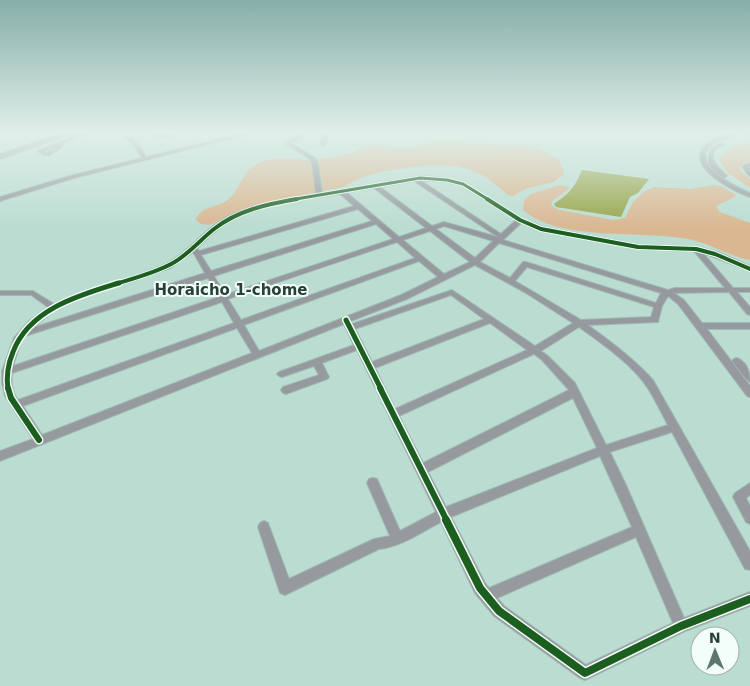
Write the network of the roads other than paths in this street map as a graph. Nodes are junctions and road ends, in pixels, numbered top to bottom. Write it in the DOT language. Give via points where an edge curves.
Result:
graph roads {
  1 [pos="121,165"];
  2 [pos="315,165"];
  3 [pos="705,165"];
  4 [pos="713,165"];
  5 [pos="750,165"];
  6 [pos="750,174"];
  7 [pos="415,179"];
  8 [pos="375,186"];
  9 [pos="342,192"];
  10 [pos="750,193"];
  11 [pos="319,196"];
  12 [pos="0,199"];
  13 [pos="360,206"];
  14 [pos="520,220"];
  15 [pos="378,222"];
  16 [pos="430,228"];
  17 [pos="399,239"];
  18 [pos="501,239"];
  19 [pos="696,249"];
  20 [pos="196,251"];
  21 [pos="421,258"];
  22 [pos="475,262"];
  23 [pos="750,269"];
  24 [pos="210,275"];
  25 [pos="444,278"];
  26 [pos="510,281"];
  27 [pos="730,289"];
  28 [pos="750,290"];
  29 [pos="668,292"];
  30 [pos="0,294"];
  31 [pos="223,298"];
  32 [pos="658,306"];
  33 [pos="54,308"];
  34 [pos="750,312"];
  35 [pos="491,319"];
  36 [pos="579,323"];
  37 [pos="239,324"];
  38 [pos="348,324"];
  39 [pos="700,326"];
  40 [pos="750,326"];
  41 [pos="22,334"];
  42 [pos="358,346"];
  43 [pos="535,350"];
  44 [pos="257,355"];
  45 [pos="317,361"];
  46 [pos="737,361"];
  47 [pos="369,367"];
  48 [pos="7,371"];
  49 [pos="282,374"];
  50 [pos="750,378"];
  51 [pos="286,390"];
  52 [pos="575,392"];
  53 [pos="750,394"];
  54 [pos="16,404"];
  55 [pos="393,414"];
  56 [pos="675,427"];
  57 [pos="39,440"];
  58 [pos="603,450"];
  59 [pos="0,456"];
  60 [pos="421,470"];
  61 [pos="374,483"];
  62 [pos="750,488"];
  63 [pos="443,514"];
  64 [pos="750,518"];
  65 [pos="264,527"];
  66 [pos="639,530"];
  67 [pos="397,539"];
  68 [pos="750,564"];
  69 [pos="486,596"];
  70 [pos="750,599"];
  71 [pos="681,626"];
  1 -- 12 [label="street"];
  2 -- 11 [label="street"];
  3 -- 10 [label="street" via="716,177"];
  4 -- 10 [label="street"];
  5 -- 6 [label="street" via="745,166"];
  7 -- 8 [label="street"];
  7 -- 14 [label="street" via="463,184"];
  7 -- 18 [label="street"];
  8 -- 9 [label="street"];
  8 -- 16 [label="street"];
  9 -- 11 [label="street"];
  9 -- 13 [label="street"];
  11 -- 20 [label="street" via="247,211 215,228"];
  13 -- 15 [label="street"];
  13 -- 20 [label="street"];
  14 -- 18 [label="street"];
  14 -- 19 [label="street" via="550,232 638,247"];
  15 -- 17 [label="street"];
  15 -- 24 [label="street"];
  16 -- 17 [label="street"];
  16 -- 18 [label="street" via="444,224"];
  16 -- 22 [label="street"];
  17 -- 21 [label="street"];
  17 -- 31 [label="street"];
  18 -- 22 [label="street"];
  18 -- 29 [label="street"];
  19 -- 23 [label="street"];
  19 -- 27 [label="street"];
  20 -- 24 [label="street"];
  20 -- 33 [label="street" via="155,272 72,298"];
  21 -- 25 [label="street"];
  21 -- 37 [label="street"];
  22 -- 25 [label="street"];
  22 -- 26 [label="street"];
  24 -- 31 [label="street"];
  24 -- 41 [label="street"];
  25 -- 38 [label="street"];
  26 -- 32 [label="street" via="526,264"];
  26 -- 36 [label="street"];
  27 -- 28 [label="street"];
  27 -- 29 [label="street"];
  27 -- 34 [label="street"];
  29 -- 32 [label="street"];
  29 -- 39 [label="street" via="681,302"];
  30 -- 33 [label="street" via="33,293"];
  31 -- 37 [label="street"];
  31 -- 48 [label="street"];
  32 -- 36 [label="street" via="655,320"];
  33 -- 41 [label="street" via="36,319"];
  35 -- 38 [label="street" via="452,292"];
  35 -- 43 [label="street"];
  35 -- 47 [label="street"];
  36 -- 43 [label="street"];
  36 -- 56 [label="street" via="640,372 650,383"];
  37 -- 44 [label="street"];
  37 -- 54 [label="street"];
  38 -- 42 [label="street"];
  38 -- 44 [label="street"];
  39 -- 40 [label="street"];
  39 -- 53 [label="street"];
  41 -- 48 [label="street" via="13,347"];
  42 -- 45 [label="street"];
  42 -- 47 [label="street"];
  43 -- 52 [label="street"];
  43 -- 55 [label="street"];
  44 -- 57 [label="street"];
  45 -- 49 [label="street"];
  45 -- 51 [label="street" via="324,377"];
  46 -- 50 [label="street"];
  47 -- 55 [label="street"];
  48 -- 54 [label="street" via="10,397"];
  52 -- 58 [label="street"];
  52 -- 60 [label="street"];
  54 -- 57 [label="street"];
  55 -- 60 [label="street"];
  56 -- 58 [label="street"];
  56 -- 68 [label="street"];
  57 -- 59 [label="street"];
  58 -- 63 [label="street"];
  58 -- 66 [label="street"];
  60 -- 63 [label="street"];
  61 -- 67 [label="street"];
  62 -- 64 [label="street" via="739,497"];
  63 -- 67 [label="street"];
  63 -- 69 [label="street"];
  65 -- 67 [label="street" via="285,588 378,543"];
  66 -- 69 [label="street"];
  66 -- 71 [label="street"];
  69 -- 71 [label="street" via="499,610 586,673"];
  70 -- 71 [label="street"];
}
